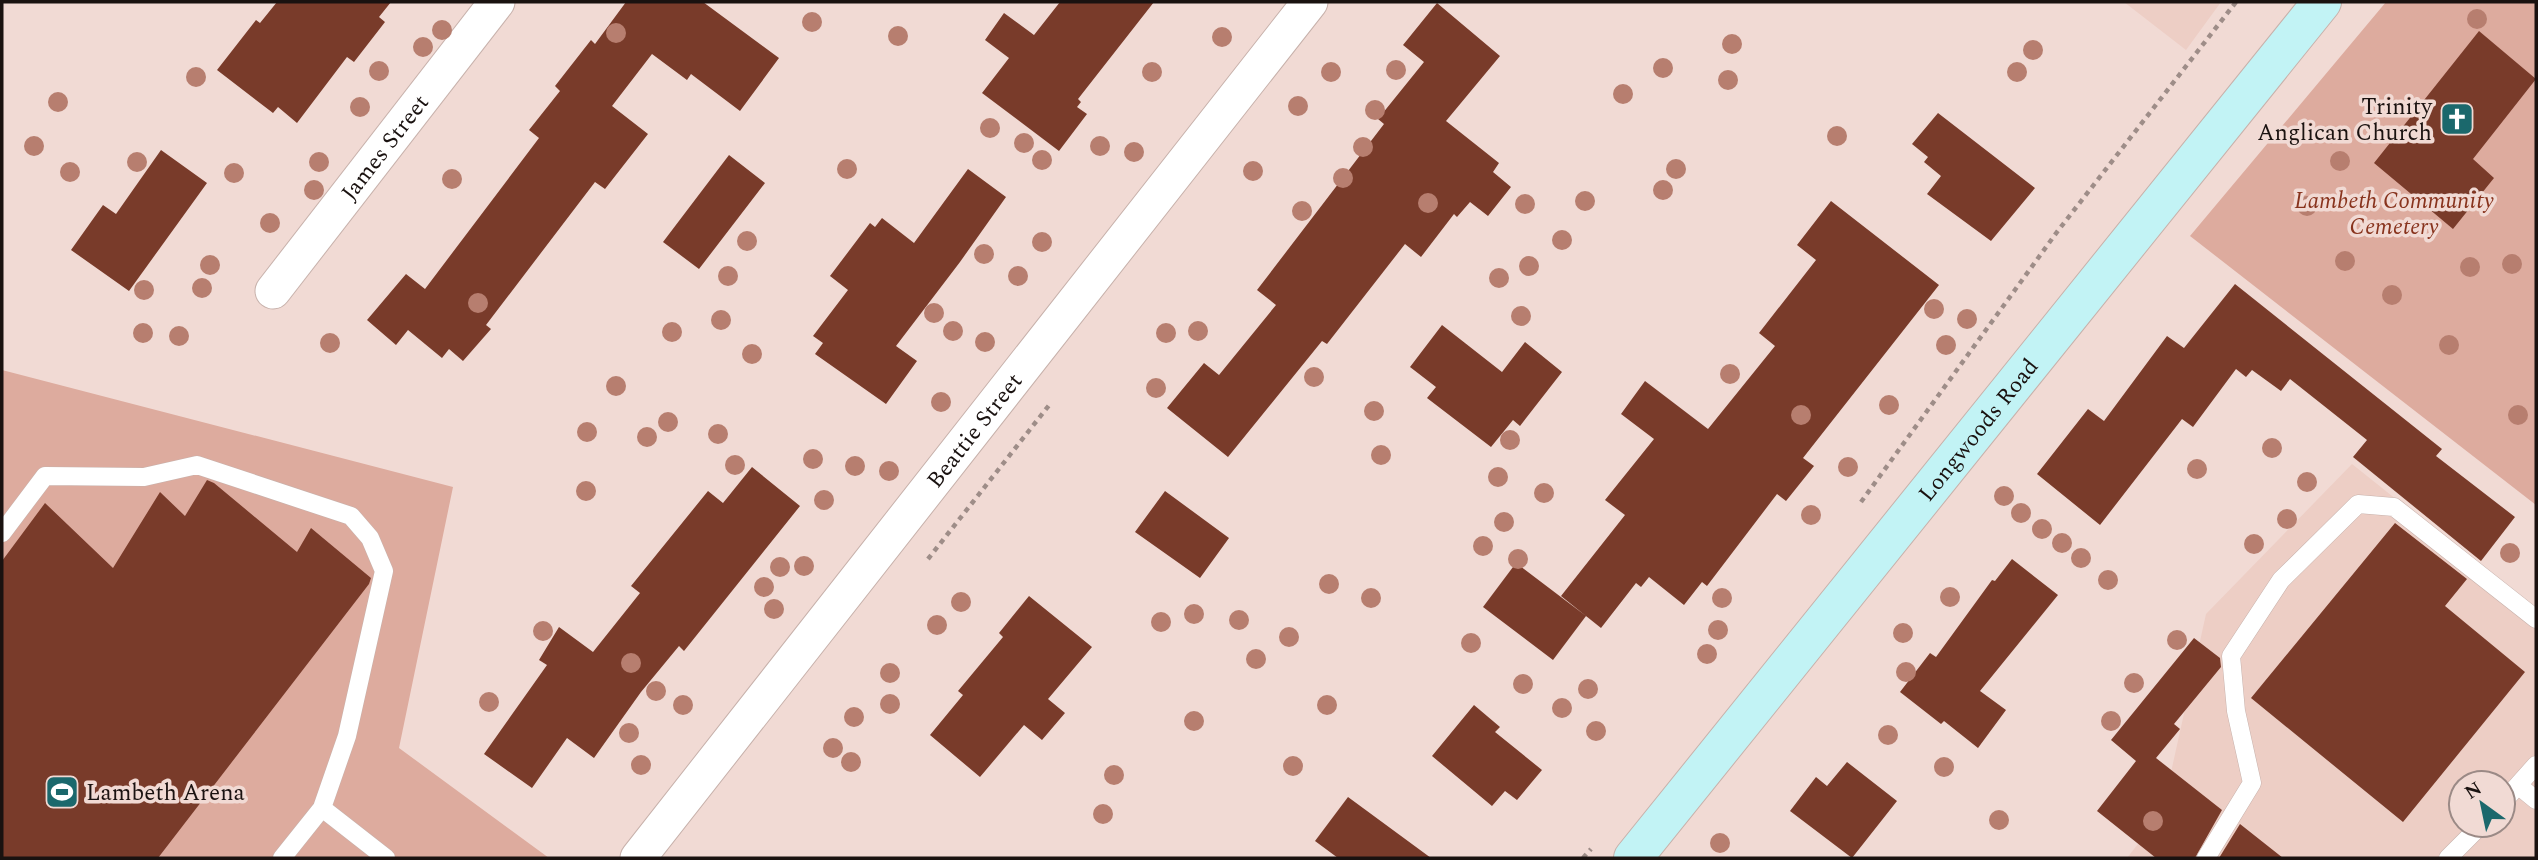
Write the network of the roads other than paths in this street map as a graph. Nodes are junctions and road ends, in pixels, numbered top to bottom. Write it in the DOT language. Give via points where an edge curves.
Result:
graph roads {
  1 [pos="497,2"];
  2 [pos="1310,2"];
  3 [pos="2322,2"];
  4 [pos="273,291"];
  5 [pos="2,533"];
  6 [pos="2536,619"];
  7 [pos="2536,765"];
  8 [pos="2519,786"];
  9 [pos="2536,800"];
  10 [pos="322,808"];
  11 [pos="2467,839"];
  12 [pos="282,858"];
  13 [pos="386,858"];
  14 [pos="638,858"];
  15 [pos="1633,858"];
  16 [pos="2206,858"];
  17 [pos="2448,858"];
  1 -- 4 [label="street, James Street"];
  2 -- 14 [label="street, Beattie Street"];
  3 -- 15 [label="main road, Longwoods Road"];
  5 -- 10 [label="lane" via="45,476 144,477 197,465 351,516 370,538 384,571 347,736"];
  6 -- 16 [label="lane" via="2394,507 2358,504 2281,580 2231,656 2236,711 2252,783"];
  7 -- 8 [label="lane"];
  8 -- 9 [label="lane"];
  10 -- 12 [label="lane"];
  10 -- 13 [label="lane"];
  11 -- 17 [label="lane"];
}
